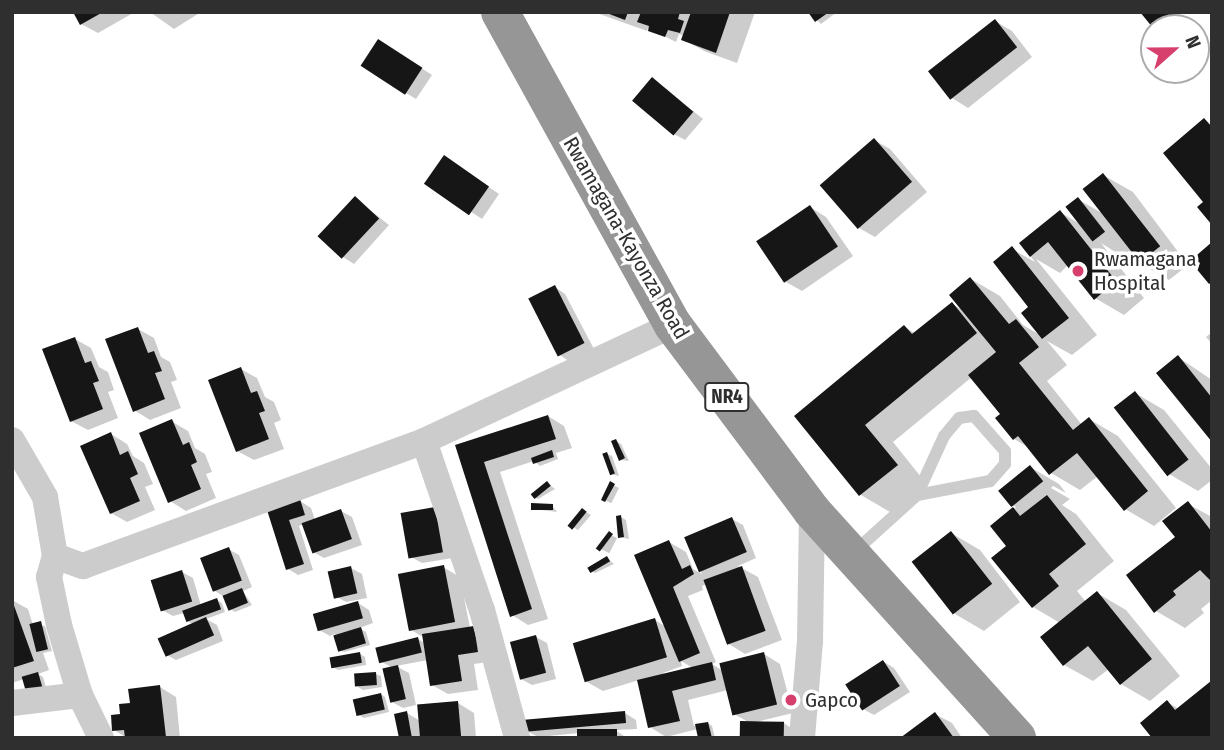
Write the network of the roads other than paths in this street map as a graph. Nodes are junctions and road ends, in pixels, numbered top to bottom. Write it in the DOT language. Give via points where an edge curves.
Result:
graph roads {
  1 [pos="499,12"];
  2 [pos="673,325"];
  3 [pos="12,440"];
  4 [pos="424,441"];
  5 [pos="917,495"];
  6 [pos="811,511"];
  7 [pos="851,554"];
  8 [pos="55,556"];
  9 [pos="80,695"];
  10 [pos="12,703"];
  11 [pos="101,738"];
  12 [pos="517,738"];
  13 [pos="802,738"];
  14 [pos="1017,738"];
  1 -- 2 [label="highway, Rwamagana-Kayonza Road / NR4"];
  2 -- 4 [label="street"];
  2 -- 6 [label="highway, Rwamagana-Kayonza Road / NR4"];
  3 -- 8 [label="street" via="45,497"];
  4 -- 8 [label="street" via="83,566"];
  4 -- 12 [label="street" via="482,610"];
  5 -- 5 [label="lane" via="944,436 959,418 974,416 1005,451 1005,464 990,481"];
  5 -- 7 [label="lane"];
  6 -- 7 [label="highway, Rwamagana-Kayonza Road / NR4"];
  6 -- 13 [label="street" via="810,641"];
  7 -- 14 [label="highway, Rwamagana-Kayonza Road / NR4"];
  8 -- 9 [label="street" via="49,577"];
  9 -- 10 [label="street"];
  9 -- 11 [label="street"];
}
